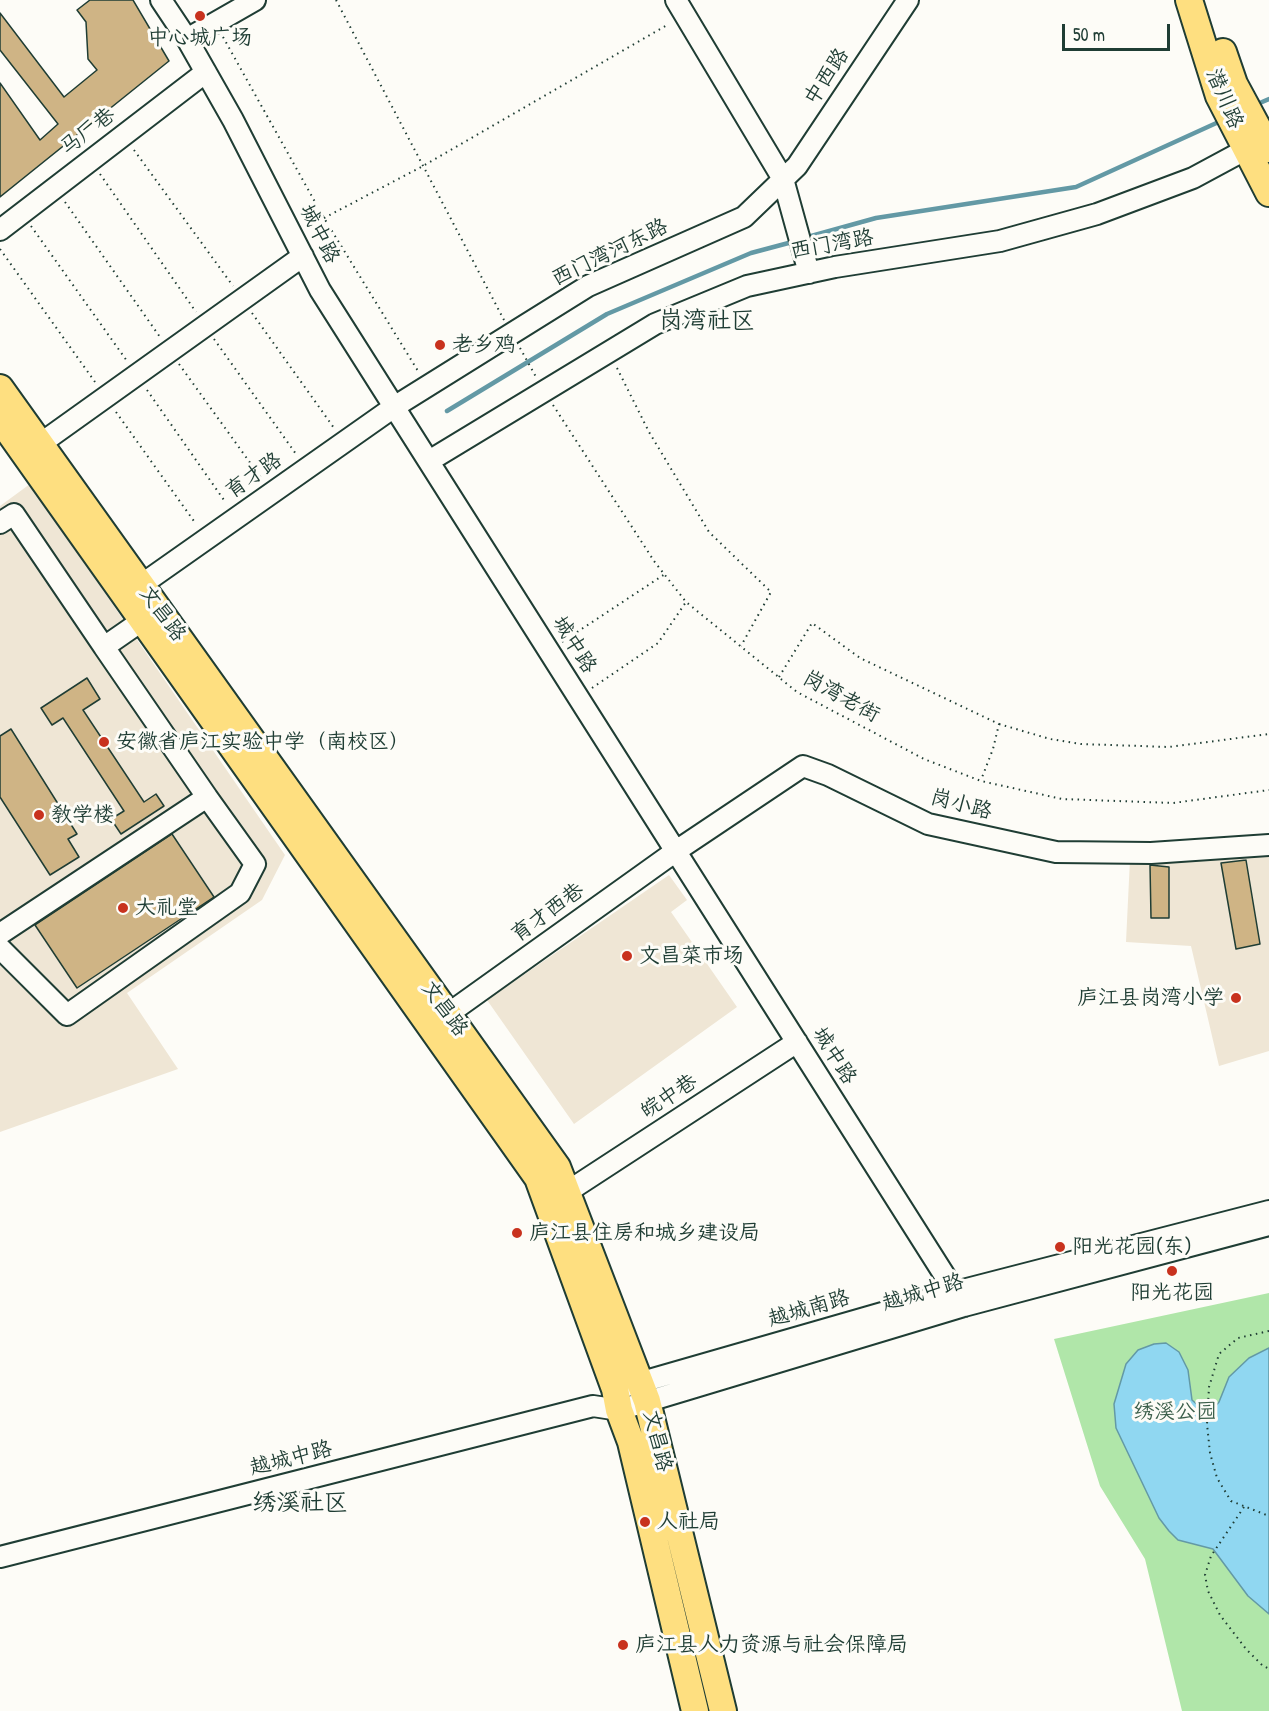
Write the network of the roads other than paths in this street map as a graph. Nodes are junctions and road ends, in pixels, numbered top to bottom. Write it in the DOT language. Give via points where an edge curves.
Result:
graph roads {
  1 [pos="161,0"];
  2 [pos="255,0"];
  3 [pos="908,0"];
  4 [pos="1189,0"];
  5 [pos="1207,0"];
  6 [pos="680,8"];
  7 [pos="186,39"];
  8 [pos="206,72"];
  9 [pos="1226,90"];
  10 [pos="1262,144"];
  11 [pos="783,179"];
  12 [pos="1269,193"];
  13 [pos="0,230"];
  14 [pos="303,256"];
  15 [pos="806,265"];
  16 [pos="0,388"];
  17 [pos="394,407"];
  18 [pos="0,419"];
  19 [pos="40,444"];
  20 [pos="429,461"];
  21 [pos="0,523"];
  22 [pos="141,585"];
  23 [pos="143,620"];
  24 [pos="104,647"];
  25 [pos="207,797"];
  26 [pos="1269,845"];
  27 [pos="676,851"];
  28 [pos="0,934"];
  29 [pos="0,948"];
  30 [pos="448,1014"];
  31 [pos="797,1042"];
  32 [pos="567,1192"];
  33 [pos="1269,1210"];
  34 [pos="1269,1225"];
  35 [pos="959,1299"];
  36 [pos="644,1392"];
  37 [pos="617,1399"];
  38 [pos="0,1557"];
  39 [pos="695,1711"];
  40 [pos="723,1711"];
  1 -- 7 [label="street, 城中路"];
  2 -- 7 [label="street"];
  3 -- 11 [label="street, 中西路" via="797,166"];
  4 -- 9 [label="main road, 潜川路"];
  5 -- 9 [label="main road, 潜川路"];
  6 -- 11 [label="street"];
  7 -- 8 [label="street, 城中路"];
  8 -- 13 [label="street, 马厂巷"];
  8 -- 14 [label="street, 城中路"];
  9 -- 10 [label="main road, 潜川路"];
  10 -- 12 [label="main road, 潜川路"];
  10 -- 15 [label="street, 西门湾路" via="1193,178 1097,214 1000,241"];
  11 -- 15 [label="street"];
  11 -- 17 [label="street, 西门湾河东路" via="744,217 588,286"];
  14 -- 17 [label="street, 城中路"];
  14 -- 19 [label="street"];
  15 -- 20 [label="street, 西门湾路" via="655,324 609,352 539,384"];
  16 -- 19 [label="main road, 文昌路"];
  17 -- 20 [label="street, 城中路"];
  17 -- 22 [label="street, 育才路"];
  18 -- 23 [label="main road, 文昌路"];
  19 -- 22 [label="main road, 文昌路"];
  20 -- 27 [label="street, 城中路"];
  21 -- 24 [label="street" via="14,513"];
  22 -- 30 [label="main road, 文昌路"];
  23 -- 24 [label="street"];
  23 -- 37 [label="main road, 文昌路" via="538,1178"];
  24 -- 25 [label="street"];
  25 -- 28 [label="street"];
  25 -- 29 [label="street" via="255,864 240,893 67,1015"];
  26 -- 27 [label="street, 岗小路" via="1151,854 1056,852 928,824 803,766"];
  27 -- 30 [label="street, 育才西巷"];
  27 -- 31 [label="street, 城中路"];
  30 -- 32 [label="main road, 文昌路" via="557,1167"];
  31 -- 32 [label="street, 皖中巷"];
  31 -- 35 [label="street, 城中路"];
  32 -- 36 [label="main road, 文昌路"];
  33 -- 35 [label="street"];
  34 -- 35 [label="street, 越城中路"];
  35 -- 36 [label="street, 越城中路"];
  36 -- 37 [label="street, 越城中路"];
  36 -- 40 [label="main road, 文昌路"];
  37 -- 38 [label="street, 越城中路"];
  37 -- 39 [label="main road, 文昌路" via="631,1442"];
}
